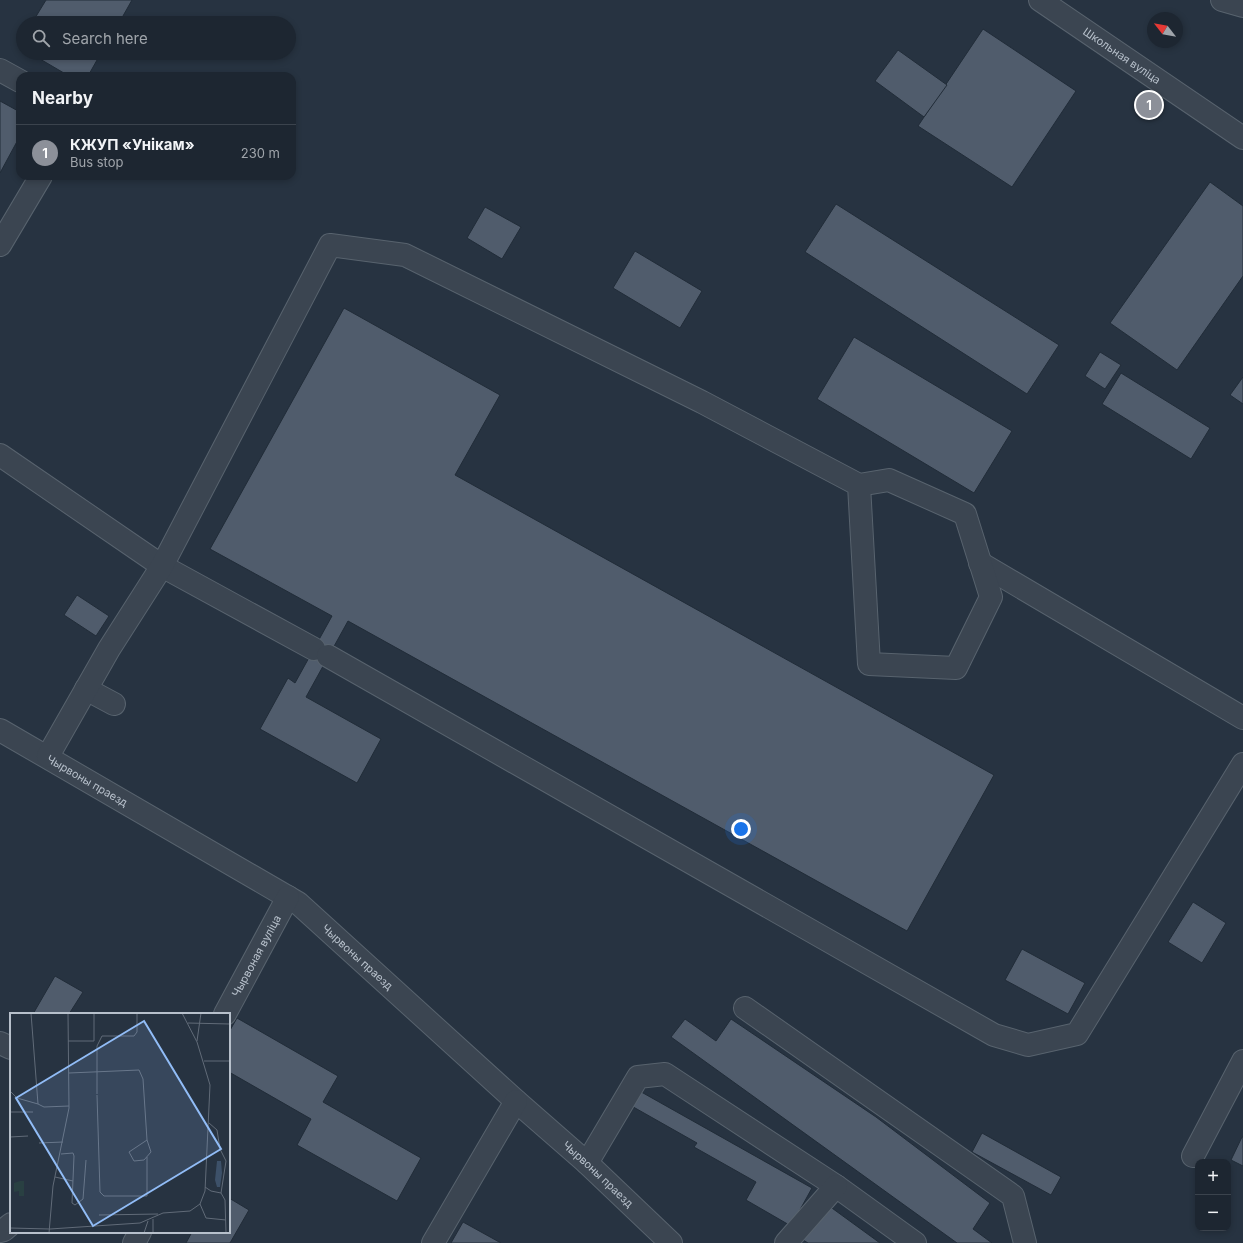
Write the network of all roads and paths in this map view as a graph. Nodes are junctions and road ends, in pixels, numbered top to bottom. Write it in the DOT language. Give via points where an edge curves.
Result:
graph roads {
  1 [pos="1040,0"];
  2 [pos="1222,0"];
  3 [pos="1243,6"];
  4 [pos="0,70"];
  5 [pos="16,79"];
  6 [pos="1243,138"];
  7 [pos="39,180"];
  8 [pos="0,245"];
  9 [pos="0,455"];
  10 [pos="859,485"];
  11 [pos="980,563"];
  12 [pos="162,566"];
  13 [pos="86,689"];
  14 [pos="114,704"];
  15 [pos="1243,718"];
  16 [pos="0,730"];
  17 [pos="48,756"];
  18 [pos="1243,764"];
  19 [pos="288,897"];
  20 [pos="745,1008"];
  21 [pos="226,1013"];
  22 [pos="0,1043"];
  23 [pos="10,1048"];
  24 [pos="1243,1061"];
  25 [pos="516,1100"];
  26 [pos="1193,1156"];
  27 [pos="587,1162"];
  28 [pos="836,1186"];
  29 [pos="10,1225"];
  30 [pos="0,1230"];
  31 [pos="139,1233"];
  32 [pos="134,1243"];
  33 [pos="434,1243"];
  34 [pos="671,1243"];
  35 [pos="786,1243"];
  36 [pos="915,1243"];
  37 [pos="1025,1243"];
  1 -- 6 [label="street, Школьная вуліца"];
  2 -- 3 [label="street"];
  4 -- 5 [label="street"];
  7 -- 8 [label="street"];
  9 -- 12 [label="street"];
  10 -- 11 [label="street" via="889,480 965,514"];
  10 -- 11 [label="street" via="869,664 956,668 991,597"];
  10 -- 12 [label="street" via="702,402 405,255 330,245"];
  11 -- 15 [label="street"];
  12 -- 13 [label="street"];
  12 -- 18 [label="street" via="321,652 994,1035 1028,1045 1077,1034"];
  13 -- 14 [label="street"];
  13 -- 17 [label="street"];
  16 -- 17 [label="street, Чырвоны праезд"];
  17 -- 19 [label="street, Чырвоны праезд"];
  19 -- 21 [label="street, Чырвоная вуліца"];
  19 -- 25 [label="street, Чырвоны праезд" via="298,903"];
  20 -- 37 [label="street" via="1013,1196"];
  22 -- 23 [label="street"];
  24 -- 26 [label="street"];
  25 -- 27 [label="street, Чырвоны праезд"];
  25 -- 33 [label="street"];
  27 -- 28 [label="street" via="638,1076 665,1074"];
  27 -- 34 [label="street, Чырвоны праезд"];
  28 -- 35 [label="street"];
  28 -- 36 [label="street"];
  29 -- 30 [label="street"];
  31 -- 32 [label="street"];
}
